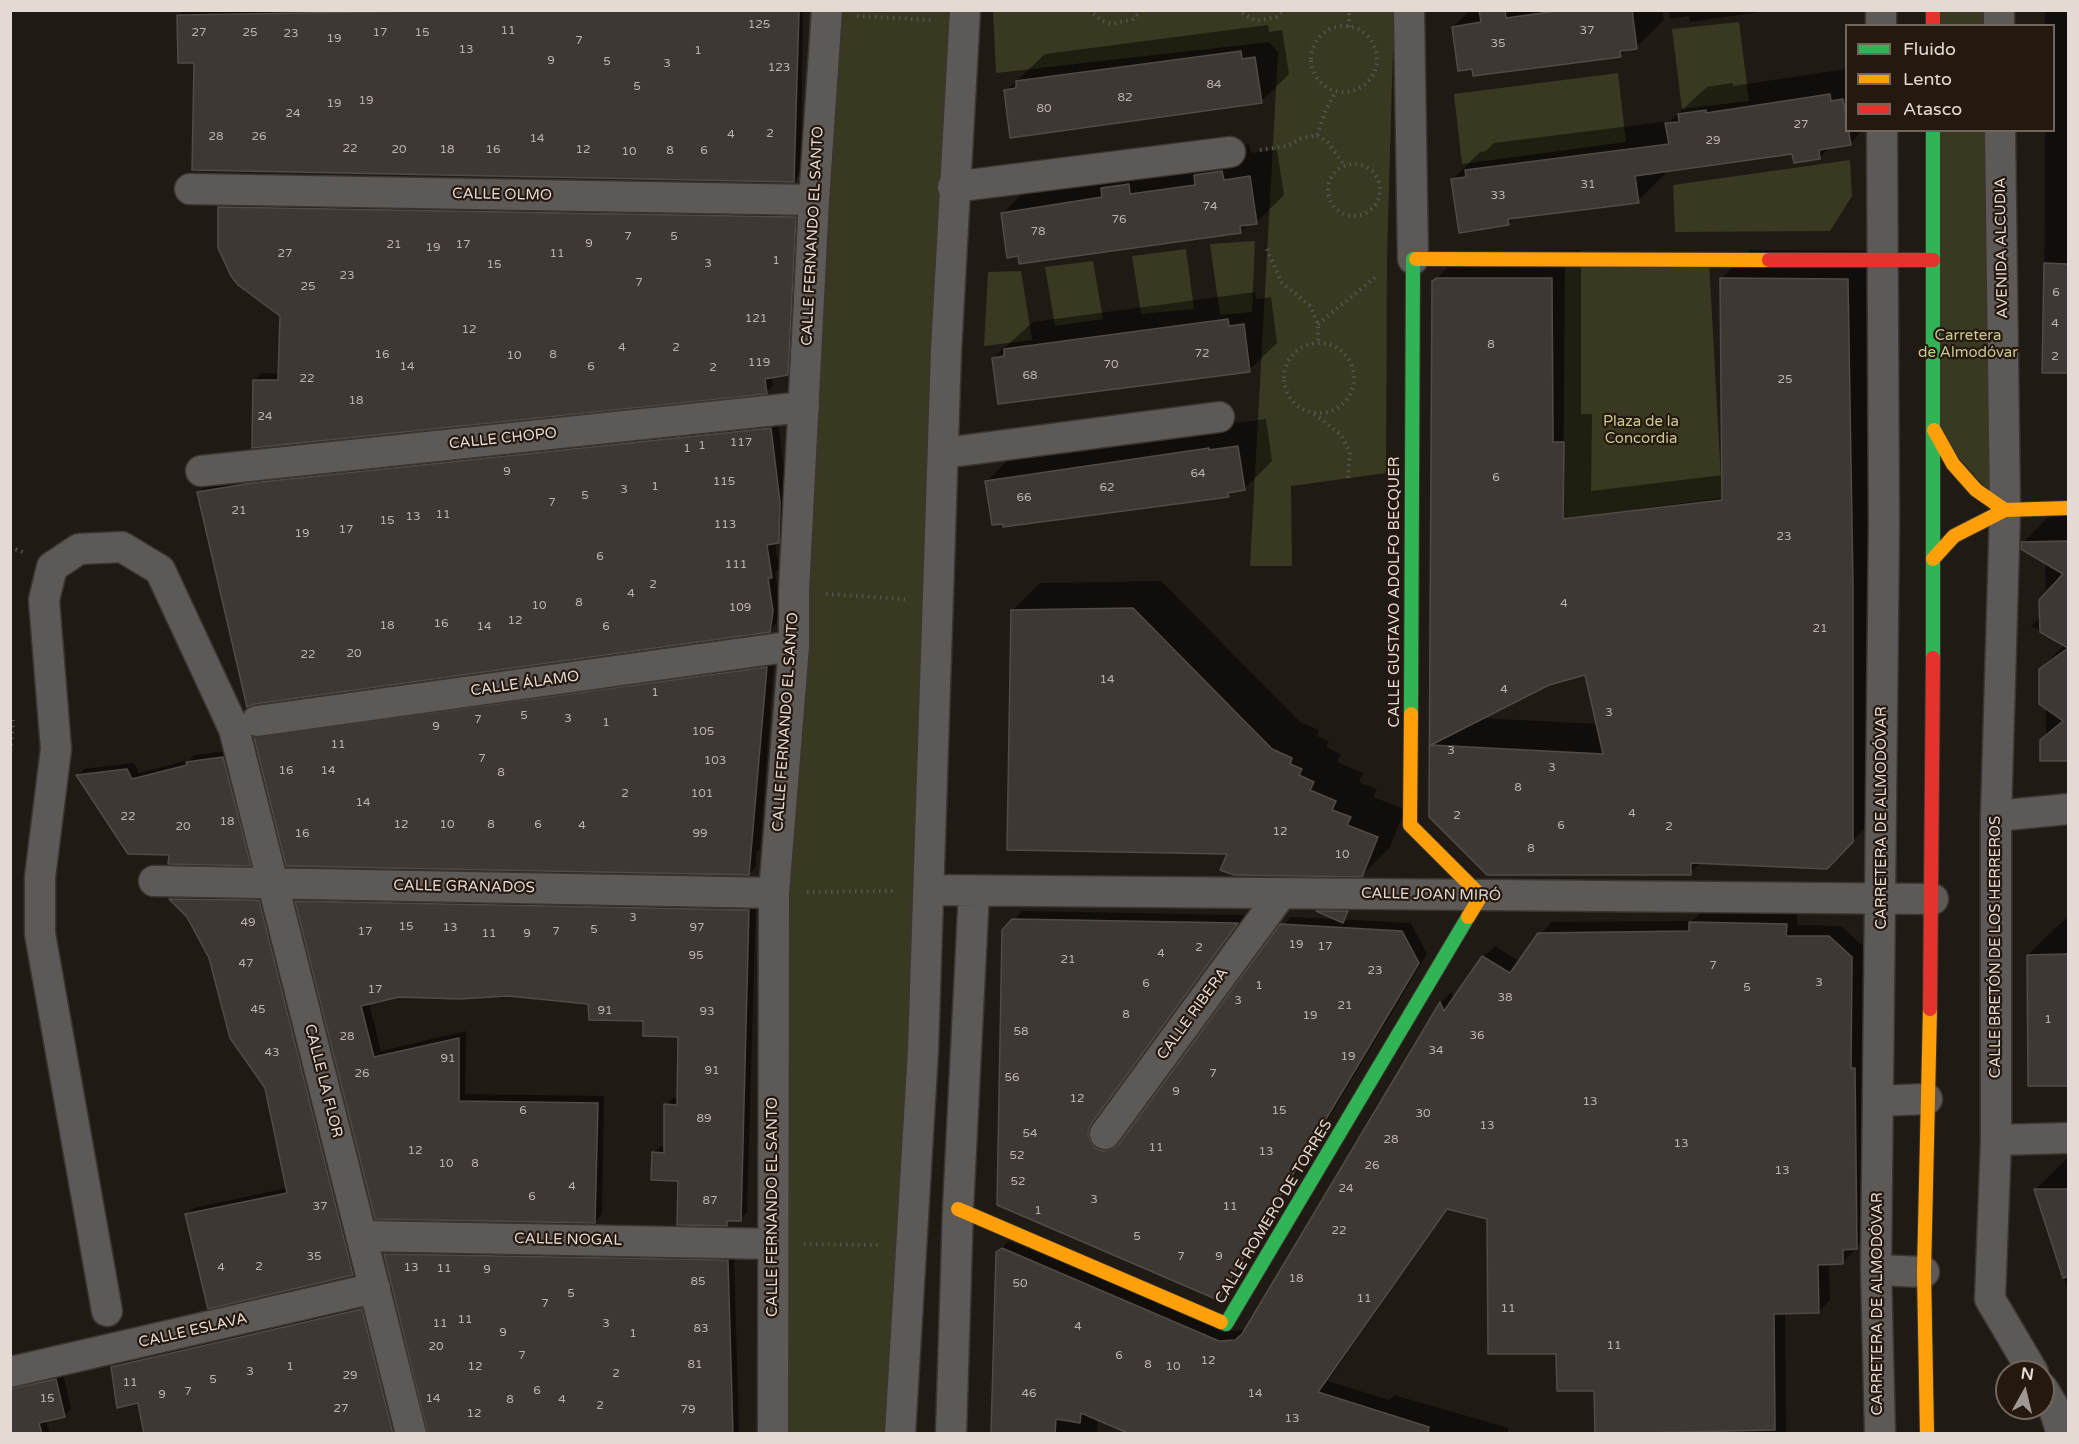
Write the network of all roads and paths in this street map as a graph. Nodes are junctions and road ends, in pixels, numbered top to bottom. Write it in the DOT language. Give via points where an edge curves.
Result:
graph roads {
  1 [pos="1089,10"];
  2 [pos="1142,10"];
  3 [pos="1237,10"];
  4 [pos="1284,10"];
  5 [pos="1349,10"];
  6 [pos="1409,10"];
  7 [pos="827,13"];
  8 [pos="964,16"];
  9 [pos="1349,27"];
  10 [pos="1336,91"];
  11 [pos="1882,132"];
  12 [pos="1933,132"];
  13 [pos="2000,132"];
  14 [pos="1317,135"];
  15 [pos="1230,152"];
  16 [pos="1345,166"];
  17 [pos="954,187"];
  18 [pos="190,189"];
  19 [pos="814,200"];
  20 [pos="1267,249"];
  21 [pos="1413,259"];
  22 [pos="1883,259"];
  23 [pos="1933,260"];
  24 [pos="1383,266"];
  25 [pos="1318,324"];
  26 [pos="1318,342"];
  27 [pos="804,407"];
  28 [pos="1312,413"];
  29 [pos="1219,417"];
  30 [pos="1934,430"];
  31 [pos="944,453"];
  32 [pos="201,471"];
  33 [pos="1348,478"];
  34 [pos="2068,508"];
  35 [pos="2004,510"];
  36 [pos="1933,559"];
  37 [pos="794,591"];
  38 [pos="939,602"];
  39 [pos="794,646"];
  40 [pos="13,720"];
  41 [pos="245,725"];
  42 [pos="10,757"];
  43 [pos="2068,809"];
  44 [pos="1996,816"];
  45 [pos="154,880"];
  46 [pos="272,883"];
  47 [pos="929,890"];
  48 [pos="974,891"];
  49 [pos="774,893"];
  50 [pos="1281,894"];
  51 [pos="1481,896"];
  52 [pos="1881,899"];
  53 [pos="1933,899"];
  54 [pos="1927,1099"];
  55 [pos="1879,1101"];
  56 [pos="1105,1134"];
  57 [pos="2068,1138"];
  58 [pos="1996,1140"];
  59 [pos="958,1209"];
  60 [pos="363,1236"];
  61 [pos="773,1244"];
  62 [pos="912,1246"];
  63 [pos="1876,1270"];
  64 [pos="1924,1272"];
  65 [pos="375,1288"];
  66 [pos="107,1311"];
  67 [pos="2026,1360"];
  68 [pos="10,1372"];
  69 [pos="2055,1412"];
  70 [pos="411,1434"];
  71 [pos="773,1434"];
  72 [pos="900,1434"];
  73 [pos="951,1434"];
  74 [pos="1880,1434"];
  75 [pos="1927,1434"];
  76 [pos="2062,1434"];
  1 -- 2 [label="path" via="1113,24 1133,19"];
  3 -- 4 [label="path" via="1256,21 1276,17"];
  5 -- 9 [label="path"];
  6 -- 21 [label="street"];
  7 -- 8 [label="path"];
  7 -- 19 [label="street, CALLE FERNANDO EL SANTO"];
  8 -- 17 [label="street"];
  9 -- 10 [label="path" via="1338,27 1319,38 1311,58 1318,79"];
  9 -- 10 [label="path" via="1368,36 1377,55 1377,66 1373,76 1357,90"];
  10 -- 14 [label="path"];
  11 -- 22 [label="street, CARRETERA DE ALMODÓVAR"];
  12 -- 23 [label="street"];
  13 -- 35 [label="street, AVENIDA ALCUDIA"];
  14 -- 15 [label="path" via="1272,149"];
  14 -- 16 [label="path"];
  15 -- 17 [label="street"];
  16 -- 16 [label="path" via="1338,169 1329,184 1331,202 1343,214 1361,216 1376,206 1380,182 1370,168"];
  17 -- 31 [label="street"];
  18 -- 19 [label="street, CALLE OLMO"];
  19 -- 27 [label="street, CALLE FERNANDO EL SANTO"];
  20 -- 25 [label="path" via="1281,282 1310,306"];
  21 -- 22 [label="street"];
  21 -- 51 [label="street, CALLE GUSTAVO ADOLFO BECQUER" via="1410,825"];
  22 -- 23 [label="street"];
  22 -- 52 [label="street, CARRETERA DE ALMODÓVAR"];
  23 -- 30 [label="street"];
  24 -- 25 [label="path" via="1364,288"];
  25 -- 26 [label="path"];
  26 -- 28 [label="path" via="1296,350 1283,381 1292,402"];
  26 -- 28 [label="path" via="1339,348 1348,357 1355,380 1346,401 1336,409"];
  27 -- 32 [label="street, CALLE CHOPO"];
  27 -- 37 [label="street, CALLE FERNANDO EL SANTO"];
  28 -- 33 [label="path" via="1341,435 1350,452"];
  29 -- 31 [label="street"];
  30 -- 35 [label="street" via="1953,464 1976,490"];
  30 -- 36 [label="street"];
  31 -- 38 [label="street"];
  34 -- 35 [label="street"];
  35 -- 36 [label="street" via="1954,536"];
  35 -- 44 [label="street, CALLE BRETÓN DE LOS HERREROS"];
  36 -- 53 [label="street"];
  37 -- 38 [label="path"];
  37 -- 39 [label="street, CALLE FERNANDO EL SANTO"];
  38 -- 47 [label="street"];
  39 -- 41 [label="street, CALLE ÁLAMO"];
  39 -- 49 [label="street, CALLE FERNANDO EL SANTO"];
  40 -- 42 [label="path"];
  41 -- 46 [label="street, CALLE LA FLOR"];
  41 -- 66 [label="street, CALLE LA FLOR" via="160,570 122,547 79,549 52,567 44,600 56,749 40,878 39,934"];
  43 -- 44 [label="street"];
  44 -- 58 [label="street, CALLE BRETÓN DE LOS HERREROS"];
  45 -- 46 [label="street, CALLE GRANADOS"];
  46 -- 49 [label="street, CALLE GRANADOS"];
  46 -- 60 [label="street, CALLE LA FLOR"];
  47 -- 48 [label="street, CALLE JOAN MIRÓ"];
  47 -- 49 [label="path"];
  47 -- 62 [label="street"];
  48 -- 50 [label="street, CALLE JOAN MIRÓ"];
  48 -- 59 [label="street"];
  49 -- 61 [label="street, CALLE FERNANDO EL SANTO"];
  50 -- 51 [label="street, CALLE JOAN MIRÓ"];
  50 -- 56 [label="street, CALLE RIBERA"];
  51 -- 52 [label="street, CALLE JOAN MIRÓ"];
  51 -- 59 [label="street, CALLE ROMERO DE TORRES" via="1226,1324"];
  52 -- 53 [label="street, CALLE JOAN MIRÓ"];
  52 -- 55 [label="street, CARRETERA DE ALMODÓVAR"];
  53 -- 54 [label="street"];
  54 -- 55 [label="street"];
  54 -- 64 [label="street"];
  55 -- 63 [label="street, CARRETERA DE ALMODÓVAR"];
  57 -- 58 [label="street"];
  58 -- 67 [label="street, CALLE BRETÓN DE LOS HERREROS" via="1990,1299"];
  59 -- 73 [label="street"];
  60 -- 61 [label="street, CALLE NOGAL"];
  60 -- 65 [label="street, CALLE LA FLOR"];
  61 -- 62 [label="path"];
  61 -- 71 [label="street, CALLE FERNANDO EL SANTO"];
  62 -- 72 [label="street"];
  63 -- 64 [label="street"];
  63 -- 74 [label="street, CARRETERA DE ALMODÓVAR"];
  64 -- 75 [label="street"];
  65 -- 68 [label="street, CALLE ESLAVA"];
  65 -- 70 [label="street, CALLE LA FLOR"];
  69 -- 76 [label="street"];
}
